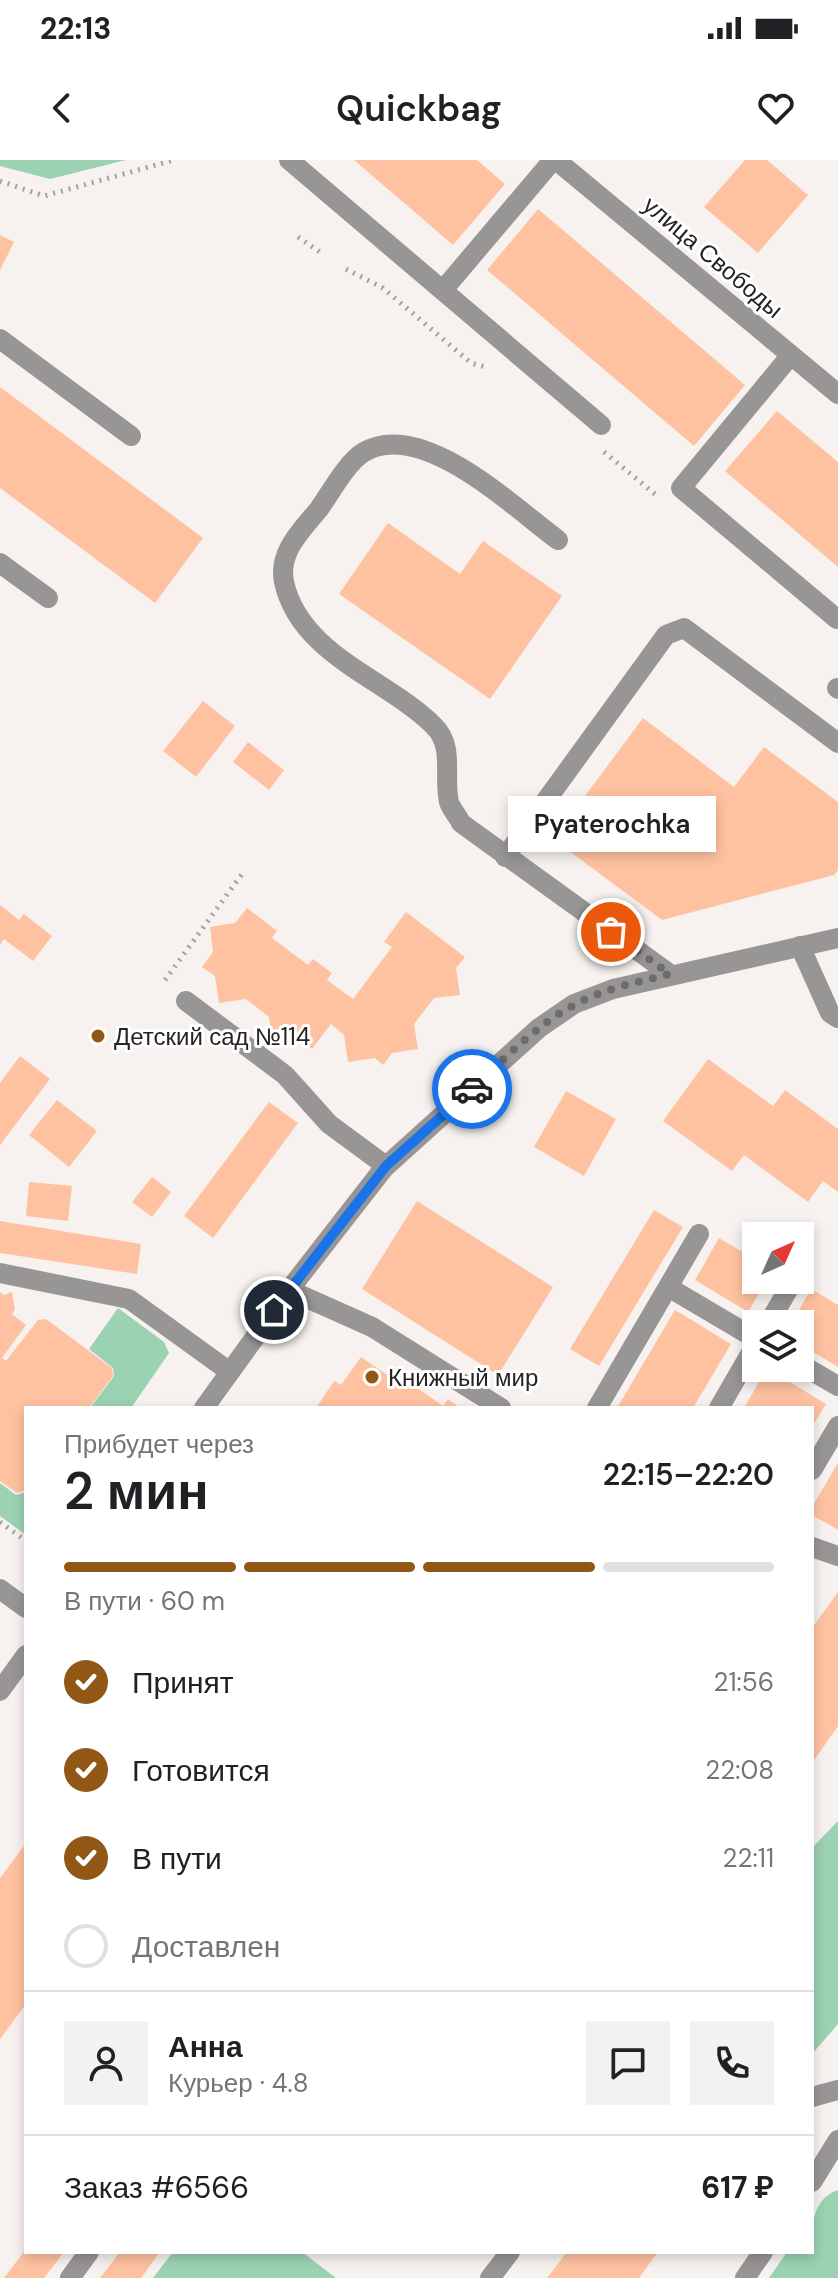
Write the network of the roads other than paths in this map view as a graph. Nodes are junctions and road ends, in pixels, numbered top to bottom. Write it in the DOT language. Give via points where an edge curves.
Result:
graph roads {
  1 [pos="289,160"];
  2 [pos="554,160"];
  3 [pos="443,290"];
  4 [pos="0,339"];
  5 [pos="791,355"];
  6 [pos="838,394"];
  7 [pos="601,425"];
  8 [pos="131,436"];
  9 [pos="558,540"];
  10 [pos="0,563"];
  11 [pos="48,598"];
  12 [pos="837,619"];
  13 [pos="838,743"];
  14 [pos="505,857"];
  15 [pos="838,938"];
  16 [pos="800,946"];
  17 [pos="670,974"];
  18 [pos="186,1001"];
  19 [pos="838,1018"];
  20 [pos="386,1166"];
  21 [pos="699,1234"];
  22 [pos="0,1273"];
  23 [pos="668,1287"];
  24 [pos="289,1290"];
  25 [pos="742,1332"];
  26 [pos="742,1366"];
  27 [pos="230,1372"];
  28 [pos="814,1372"];
  29 [pos="838,1386"];
  30 [pos="205,1406"];
  31 [pos="498,1406"];
  32 [pos="598,1406"];
  33 [pos="720,1406"];
  34 [pos="838,1426"];
  35 [pos="814,1467"];
  36 [pos="814,1548"];
  37 [pos="838,1556"];
  38 [pos="0,1589"];
  39 [pos="24,1607"];
  40 [pos="22,1667"];
  41 [pos="0,1691"];
  42 [pos="838,2090"];
  43 [pos="814,2096"];
  44 [pos="838,2140"];
  45 [pos="814,2179"];
  46 [pos="88,2254"];
  47 [pos="508,2254"];
  48 [pos="762,2254"];
  49 [pos="70,2278"];
  50 [pos="490,2278"];
  51 [pos="745,2278"];
  1 -- 3 [label="street"];
  2 -- 3 [label="street"];
  2 -- 5 [label="street, улица Свободы"];
  3 -- 7 [label="street"];
  4 -- 8 [label="street"];
  5 -- 6 [label="street, улица Свободы"];
  5 -- 12 [label="street" via="681,488"];
  9 -- 14 [label="street" via="446,458 410,445 385,444 361,453 285,552 284,581 299,618 327,648 436,727 447,748 449,803 461,823"];
  10 -- 11 [label="street"];
  13 -- 14 [label="street" via="684,628 666,635"];
  14 -- 17 [label="street"];
  15 -- 16 [label="street"];
  16 -- 17 [label="street"];
  16 -- 19 [label="street" via="830,1013"];
  17 -- 20 [label="street" via="574,1004 539,1028"];
  18 -- 20 [label="street" via="285,1075 329,1124"];
  20 -- 24 [label="street"];
  21 -- 23 [label="street"];
  22 -- 27 [label="street" via="129,1299"];
  23 -- 25 [label="street"];
  23 -- 32 [label="street"];
  24 -- 27 [label="street"];
  24 -- 31 [label="street" via="372,1327"];
  26 -- 33 [label="street"];
  27 -- 30 [label="street"];
  28 -- 29 [label="street"];
  34 -- 35 [label="street"];
  36 -- 37 [label="street"];
  38 -- 39 [label="street"];
  40 -- 41 [label="street"];
  42 -- 43 [label="street"];
  44 -- 45 [label="street"];
  46 -- 49 [label="street"];
  47 -- 50 [label="street"];
  48 -- 51 [label="street"];
}
